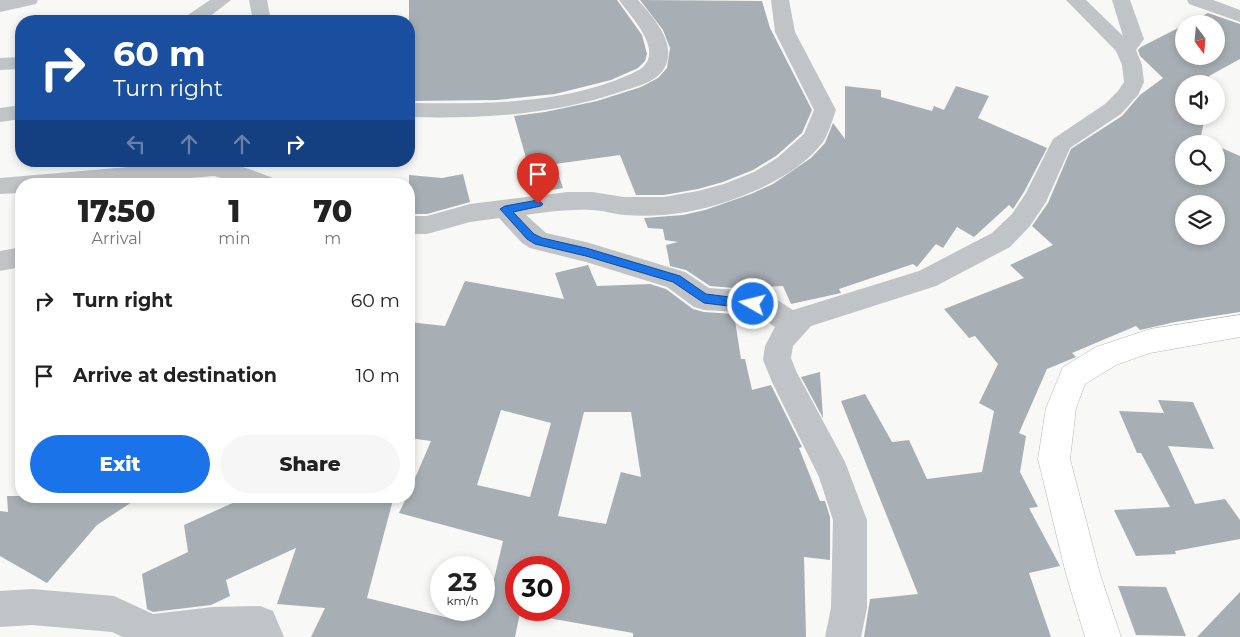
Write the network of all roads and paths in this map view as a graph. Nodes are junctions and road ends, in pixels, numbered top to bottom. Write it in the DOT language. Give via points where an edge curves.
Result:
graph roads {
  1 [pos="29,0"];
  2 [pos="222,0"];
  3 [pos="258,0"];
  4 [pos="628,0"];
  5 [pos="780,0"];
  6 [pos="1075,0"];
  7 [pos="1121,0"];
  8 [pos="1196,0"];
  9 [pos="0,6"];
  10 [pos="201,15"];
  11 [pos="261,15"];
  12 [pos="1240,16"];
  13 [pos="1125,49"];
  14 [pos="15,63"];
  15 [pos="0,64"];
  16 [pos="415,110"];
  17 [pos="15,113"];
  18 [pos="0,115"];
  19 [pos="95,178"];
  20 [pos="250,178"];
  21 [pos="15,185"];
  22 [pos="0,186"];
  23 [pos="505,209"];
  24 [pos="415,225"];
  25 [pos="15,258"];
  26 [pos="0,261"];
  27 [pos="793,324"];
  28 [pos="1240,326"];
  29 [pos="0,609"];
  30 [pos="266,637"];
  31 [pos="843,637"];
  32 [pos="1103,637"];
  1 -- 9 [label="street"];
  2 -- 10 [label="street"];
  3 -- 11 [label="street"];
  4 -- 16 [label="street" via="646,20 656,38 658,56 654,68 644,76 576,98 521,109"];
  5 -- 23 [label="street" via="785,32 824,110 814,138 785,164 731,191 698,200 624,206 568,201"];
  6 -- 13 [label="street"];
  7 -- 13 [label="street" via="1134,39"];
  8 -- 12 [label="street"];
  13 -- 27 [label="street" via="1132,65 1134,82 1127,95 1114,109 1061,144 1037,196 1021,220 1001,240 927,279 813,313"];
  14 -- 15 [label="street"];
  17 -- 18 [label="street"];
  19 -- 20 [label="street" via="214,168"];
  21 -- 22 [label="street"];
  23 -- 24 [label="street"];
  23 -- 27 [label="street" via="539,241 676,279 704,299 766,307"];
  25 -- 26 [label="street"];
  27 -- 31 [label="street" via="781,342 777,357 782,373 834,473 850,520 849,608"];
  28 -- 32 [label="main road" via="1150,342 1106,356 1073,376 1061,408 1054,459 1083,574"];
  29 -- 30 [label="street" via="32,607 114,614 152,632 260,624"];
}
